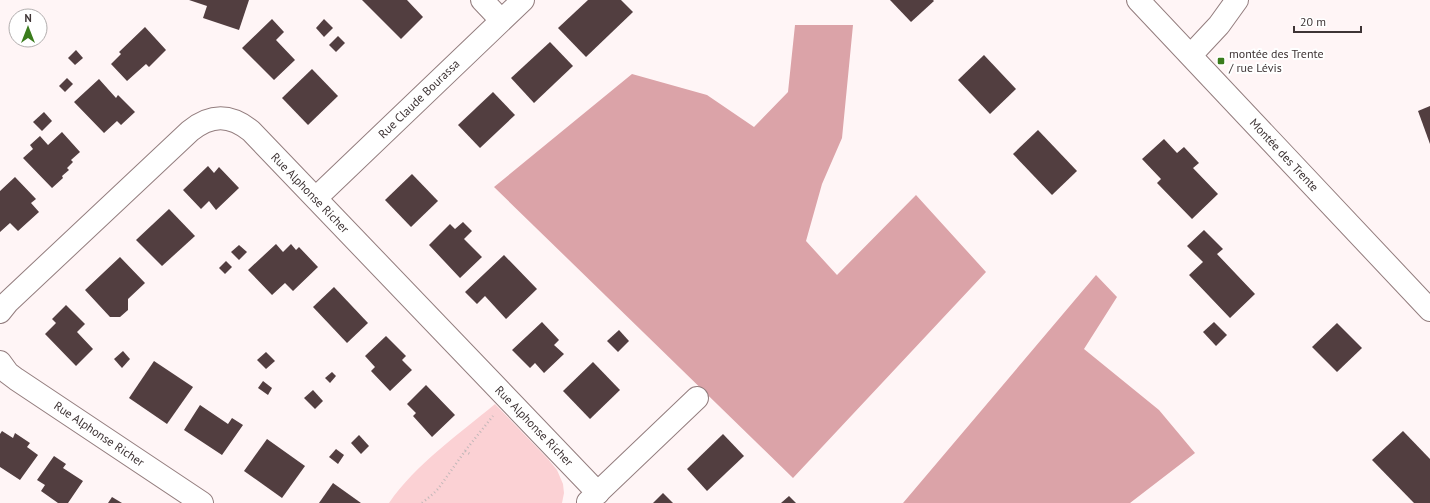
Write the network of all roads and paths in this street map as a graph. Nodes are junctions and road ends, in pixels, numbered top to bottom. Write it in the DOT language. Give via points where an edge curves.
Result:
graph roads {
  1 [pos="482,0"];
  2 [pos="523,0"];
  3 [pos="1138,0"];
  4 [pos="1237,0"];
  5 [pos="501,20"];
  6 [pos="1190,55"];
  7 [pos="316,198"];
  8 [pos="1430,310"];
  9 [pos="0,312"];
  10 [pos="0,362"];
  11 [pos="697,398"];
  12 [pos="494,414"];
  13 [pos="465,451"];
  14 [pos="470,454"];
  15 [pos="592,498"];
  16 [pos="202,503"];
  17 [pos="422,503"];
  1 -- 5 [label="street"];
  2 -- 5 [label="street, Rue Claude Bourassa"];
  3 -- 6 [label="street, Montée des Trente"];
  4 -- 6 [label="street" via="1219,25"];
  5 -- 7 [label="street, Rue Claude Bourassa"];
  6 -- 8 [label="street, Montée des Trente"];
  7 -- 9 [label="street, Rue Alphonse Richer" via="239,122 225,118 203,122 190,131"];
  7 -- 15 [label="street, Rue Alphonse Richer"];
  10 -- 16 [label="street, Rue Alphonse Richer" via="16,379"];
  11 -- 15 [label="street"];
  12 -- 13 [label="path"];
  13 -- 14 [label="path"];
  13 -- 17 [label="path" via="438,489"];
}
